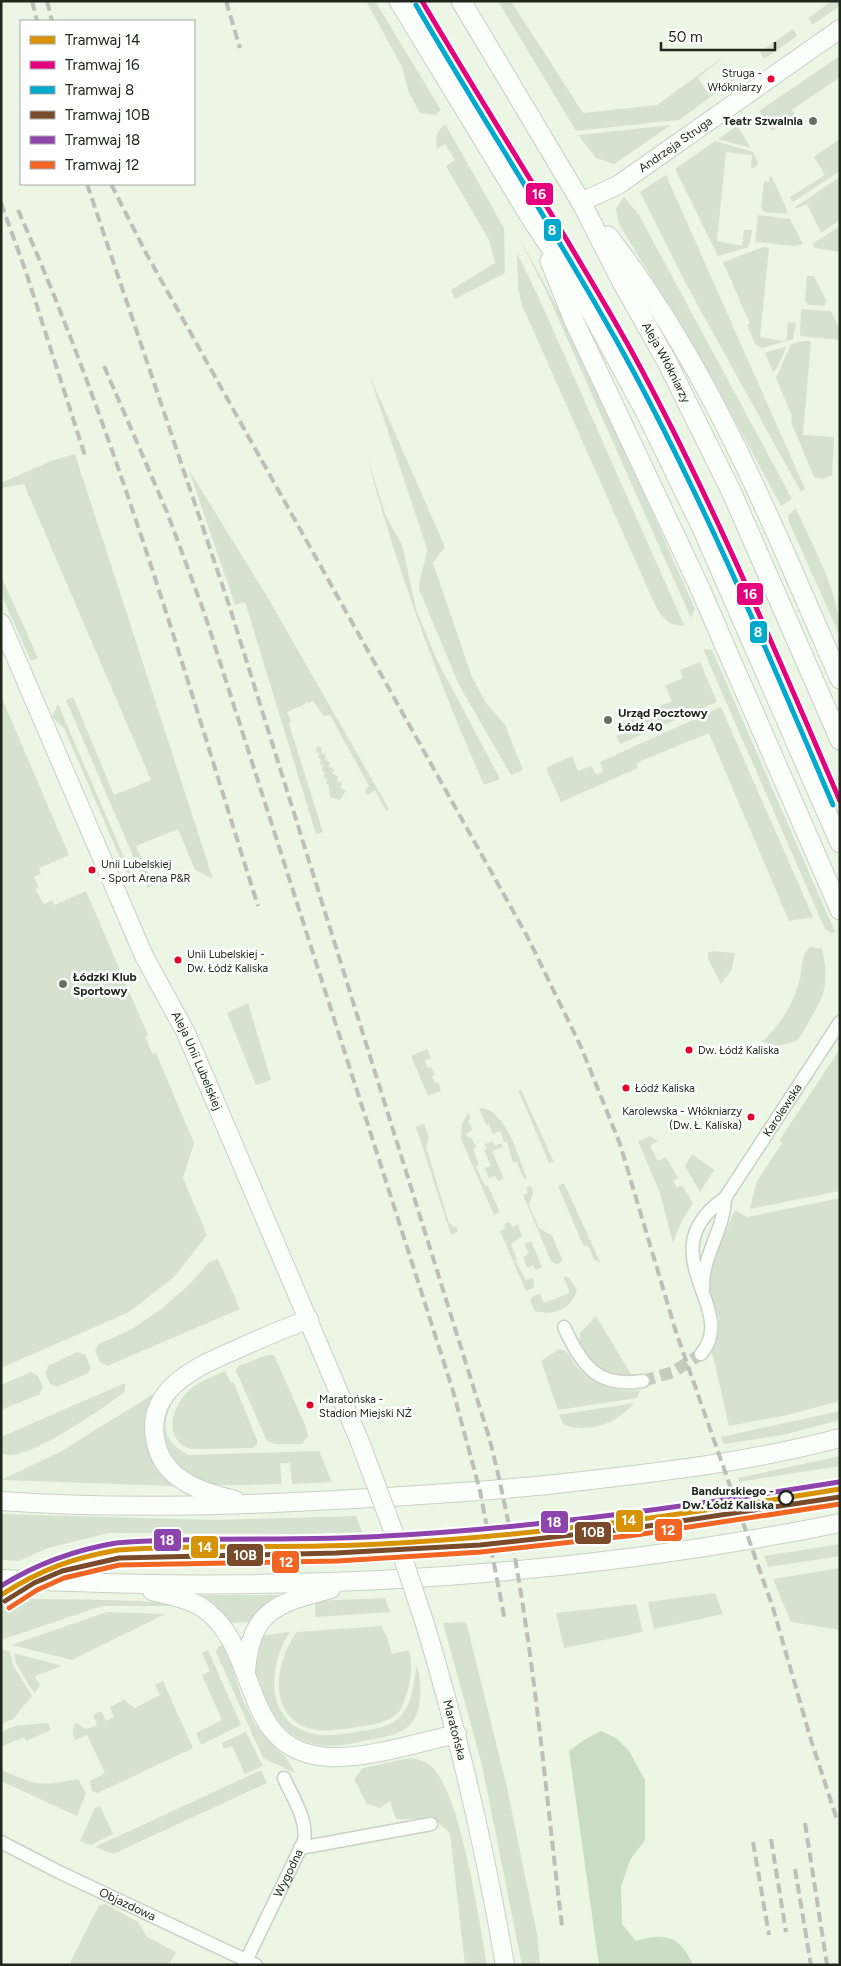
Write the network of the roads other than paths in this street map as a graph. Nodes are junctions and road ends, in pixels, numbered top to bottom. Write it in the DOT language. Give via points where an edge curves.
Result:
graph roads {
  1 [pos="399,1"];
  2 [pos="461,1"];
  3 [pos="840,30"];
  4 [pos="581,202"];
  5 [pos="534,223"];
  6 [pos="1,623"];
  7 [pos="840,679"];
  8 [pos="840,740"];
  9 [pos="840,843"];
  10 [pos="840,910"];
  11 [pos="840,1022"];
  12 [pos="725,1198"];
  13 [pos="703,1293"];
  14 [pos="309,1318"];
  15 [pos="564,1327"];
  16 [pos="701,1354"];
  17 [pos="643,1382"];
  18 [pos="840,1438"];
  19 [pos="1,1500"];
  20 [pos="384,1502"];
  21 [pos="257,1504"];
  22 [pos="840,1523"];
  23 [pos="1,1579"];
  24 [pos="359,1581"];
  25 [pos="125,1584"];
  26 [pos="245,1674"];
  27 [pos="457,1734"];
  28 [pos="284,1778"];
  29 [pos="431,1824"];
  30 [pos="1,1842"];
  31 [pos="300,1848"];
  32 [pos="249,1963"];
  33 [pos="505,1965"];
  1 -- 5 [label="main road"];
  2 -- 4 [label="main road, Aleja Włókniarzy"];
  3 -- 4 [label="main road, Andrzeja Struga" via="618,185"];
  4 -- 7 [label="main road" via="635,271 695,368 760,499"];
  4 -- 8 [label="main road, Aleja Włókniarzy" via="666,360 732,493"];
  5 -- 9 [label="main road" via="580,291 646,413 702,528"];
  5 -- 10 [label="main road" via="575,323 698,584"];
  6 -- 14 [label="main road, Aleja Unii Lubelskiej" via="144,956 186,1033"];
  11 -- 12 [label="street, Karolewska"];
  12 -- 13 [label="street, Karolewska" via="722,1224 705,1265"];
  12 -- 13 [label="street, Karolewska" via="707,1213 692,1248 693,1266"];
  13 -- 16 [label="street, Karolewska" via="712,1336"];
  14 -- 20 [label="main road, Aleja Unii Lubelskiej, bridge"];
  14 -- 21 [label="main road" via="200,1365 167,1391 156,1414 154,1434 163,1463 186,1483 204,1491"];
  15 -- 17 [label="street" via="580,1358 596,1375 614,1382"];
  18 -- 21 [label="main road" via="744,1461 565,1483 416,1496"];
  19 -- 21 [label="main road" via="166,1507"];
  20 -- 27 [label="main road, Maratońska, bridge"];
  22 -- 24 [label="main road" via="758,1540 625,1559 484,1574"];
  23 -- 25 [label="main road"];
  24 -- 25 [label="main road"];
  24 -- 26 [label="main road" via="294,1599 274,1609 258,1624 252,1637"];
  25 -- 26 [label="main road" via="191,1602 208,1612 228,1636"];
  26 -- 27 [label="main road" via="266,1722 285,1743 307,1754 332,1758 347,1756"];
  27 -- 33 [label="main road, Maratońska" via="485,1856"];
  28 -- 31 [label="street, Wygodna" via="306,1832"];
  29 -- 31 [label="street"];
  30 -- 32 [label="street, Objazdowa"];
  31 -- 32 [label="street, Wygodna"];
}
